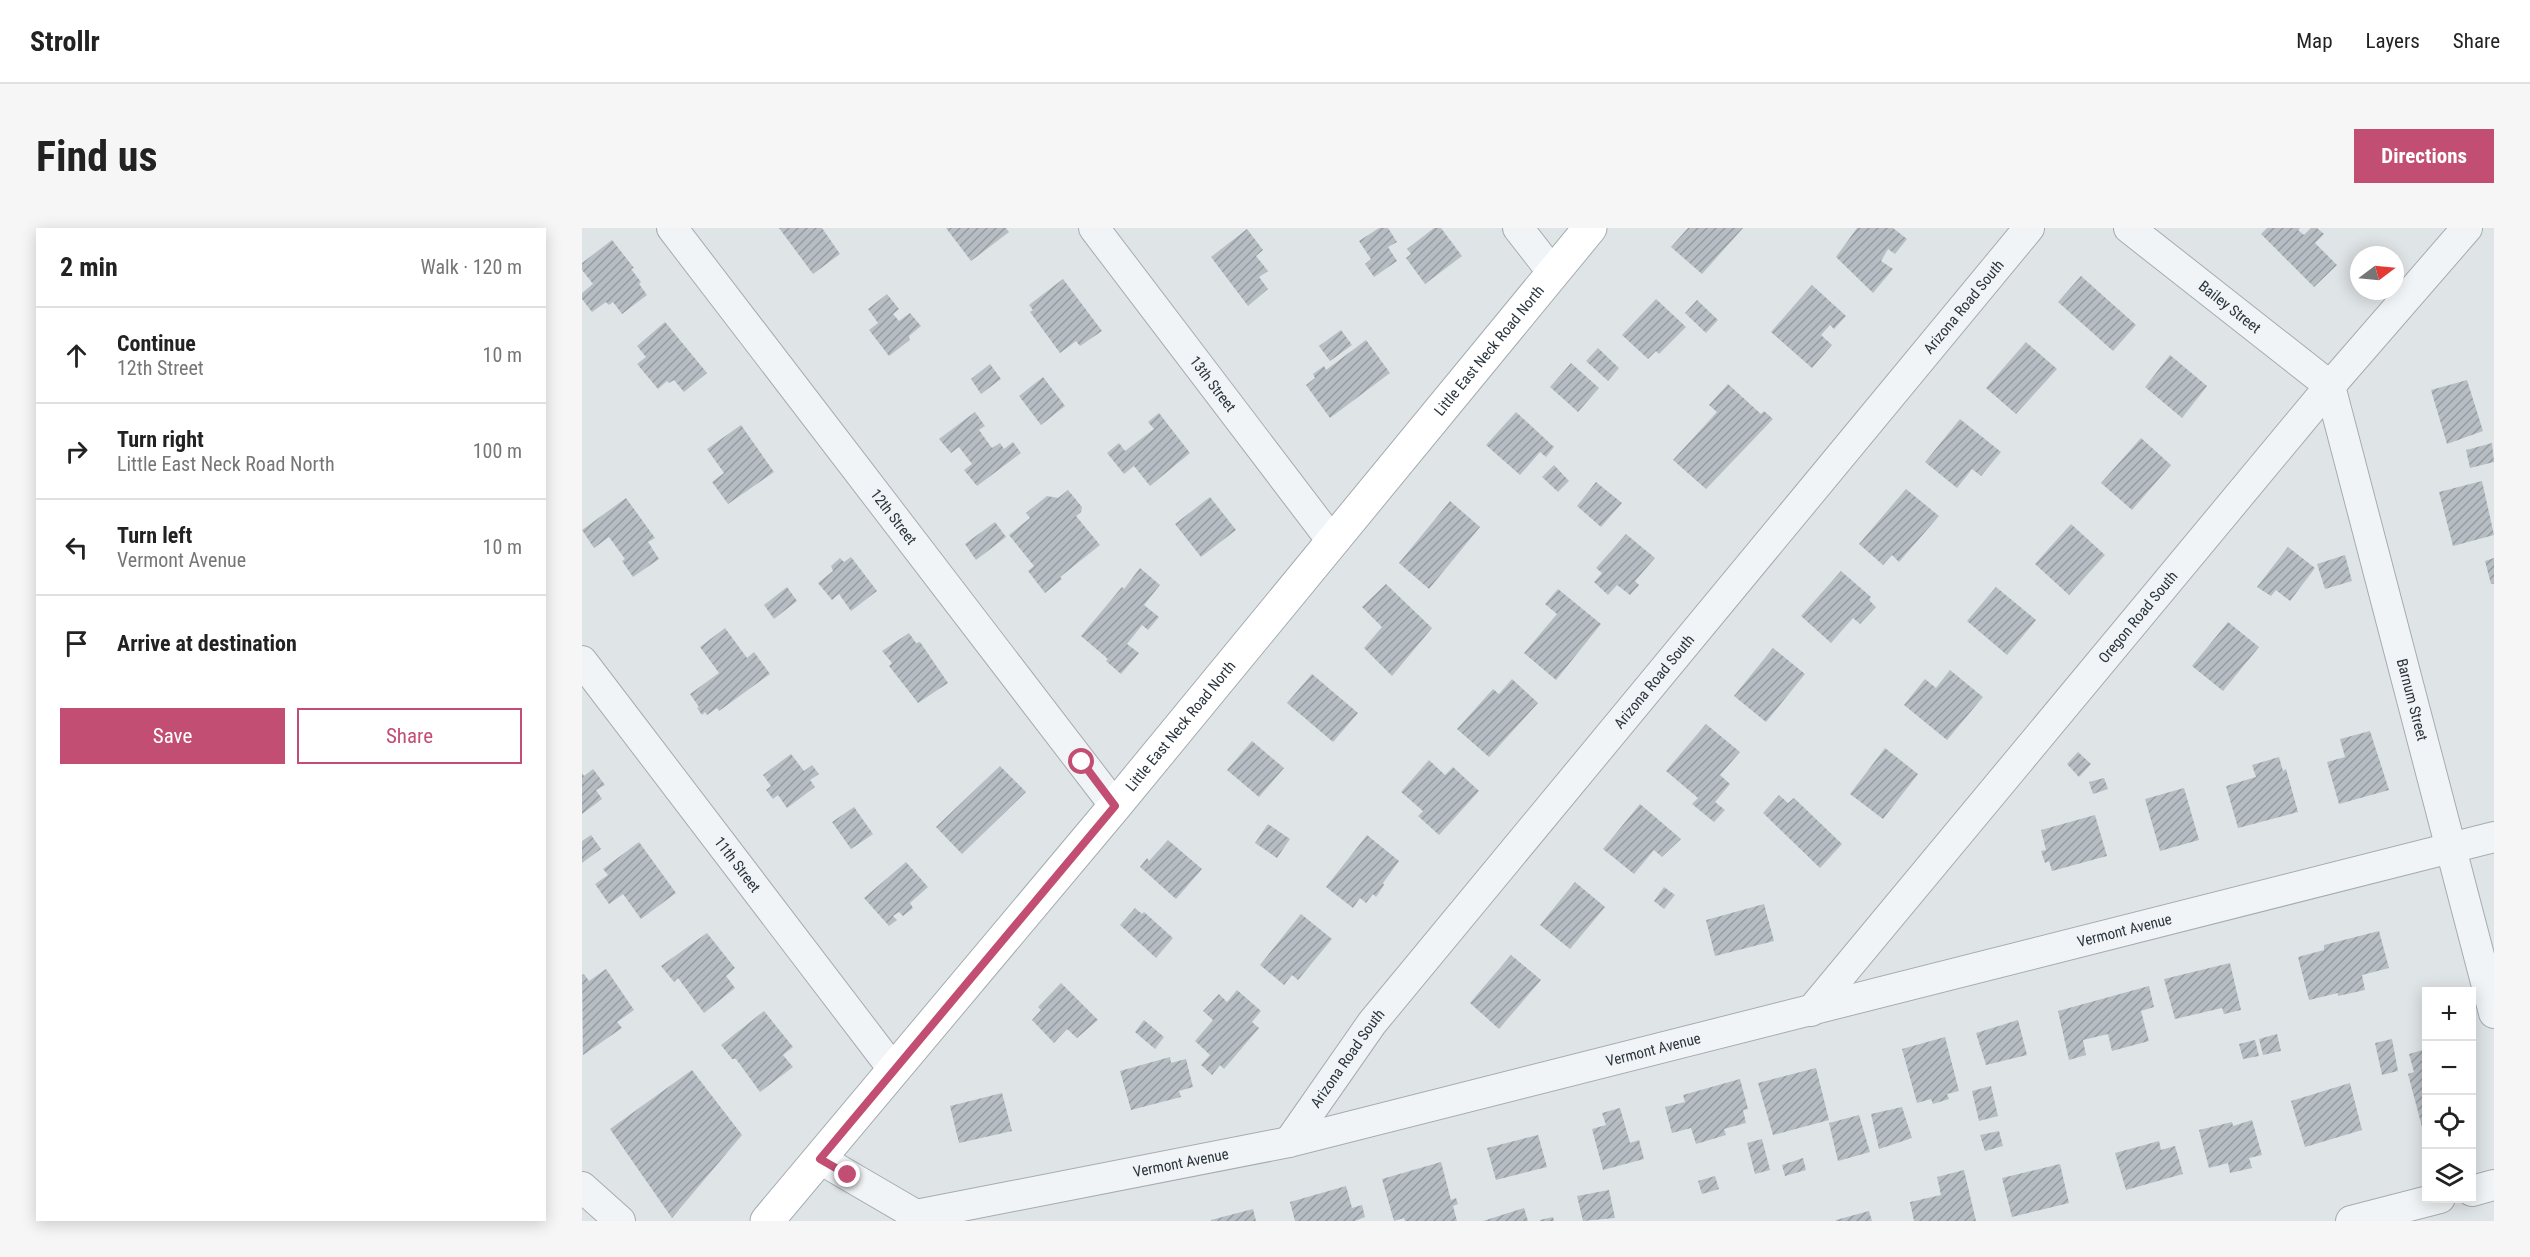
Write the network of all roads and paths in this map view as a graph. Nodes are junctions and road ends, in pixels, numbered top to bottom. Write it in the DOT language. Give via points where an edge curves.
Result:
graph roads {
  1 [pos="672,228"];
  2 [pos="1094,228"];
  3 [pos="1518,228"];
  4 [pos="1590,228"];
  5 [pos="2029,228"];
  6 [pos="2129,228"];
  7 [pos="2467,228"];
  8 [pos="1553,273"];
  9 [pos="2331,386"];
  10 [pos="1332,541"];
  11 [pos="582,661"];
  12 [pos="1115,806"];
  13 [pos="2494,837"];
  14 [pos="2450,847"];
  15 [pos="1811,1011"];
  16 [pos="2494,1013"];
  17 [pos="893,1069"];
  18 [pos="1289,1142"];
  19 [pos="820,1159"];
  20 [pos="2494,1185"];
  21 [pos="582,1187"];
  22 [pos="2476,1190"];
  23 [pos="2422,1203"];
  24 [pos="620,1221"];
  25 [pos="767,1221"];
  26 [pos="2351,1221"];
  1 -- 12 [label="street, 12th Street"];
  2 -- 10 [label="street, 13th Street"];
  3 -- 8 [label="street"];
  4 -- 8 [label="main road, Little East Neck Road North"];
  5 -- 18 [label="street, Arizona Road South" via="1372,1023"];
  6 -- 9 [label="street, Bailey Street"];
  7 -- 9 [label="street, Oregon Road South"];
  8 -- 10 [label="main road, Little East Neck Road North"];
  9 -- 14 [label="street, Barnum Street"];
  9 -- 15 [label="street, Oregon Road South"];
  10 -- 12 [label="main road, Little East Neck Road North"];
  11 -- 17 [label="street, 11th Street"];
  12 -- 17 [label="main road, Little East Neck Road North"];
  13 -- 14 [label="street, Vermont Avenue"];
  14 -- 15 [label="street, Vermont Avenue"];
  14 -- 16 [label="street, Barnum Street"];
  15 -- 18 [label="street, Vermont Avenue"];
  17 -- 19 [label="main road, Little East Neck Road North"];
  18 -- 19 [label="street, Vermont Avenue" via="916,1215"];
  19 -- 25 [label="main road, Little East Neck Road North"];
  20 -- 22 [label="street"];
  21 -- 24 [label="street"];
  23 -- 26 [label="street"];
}
